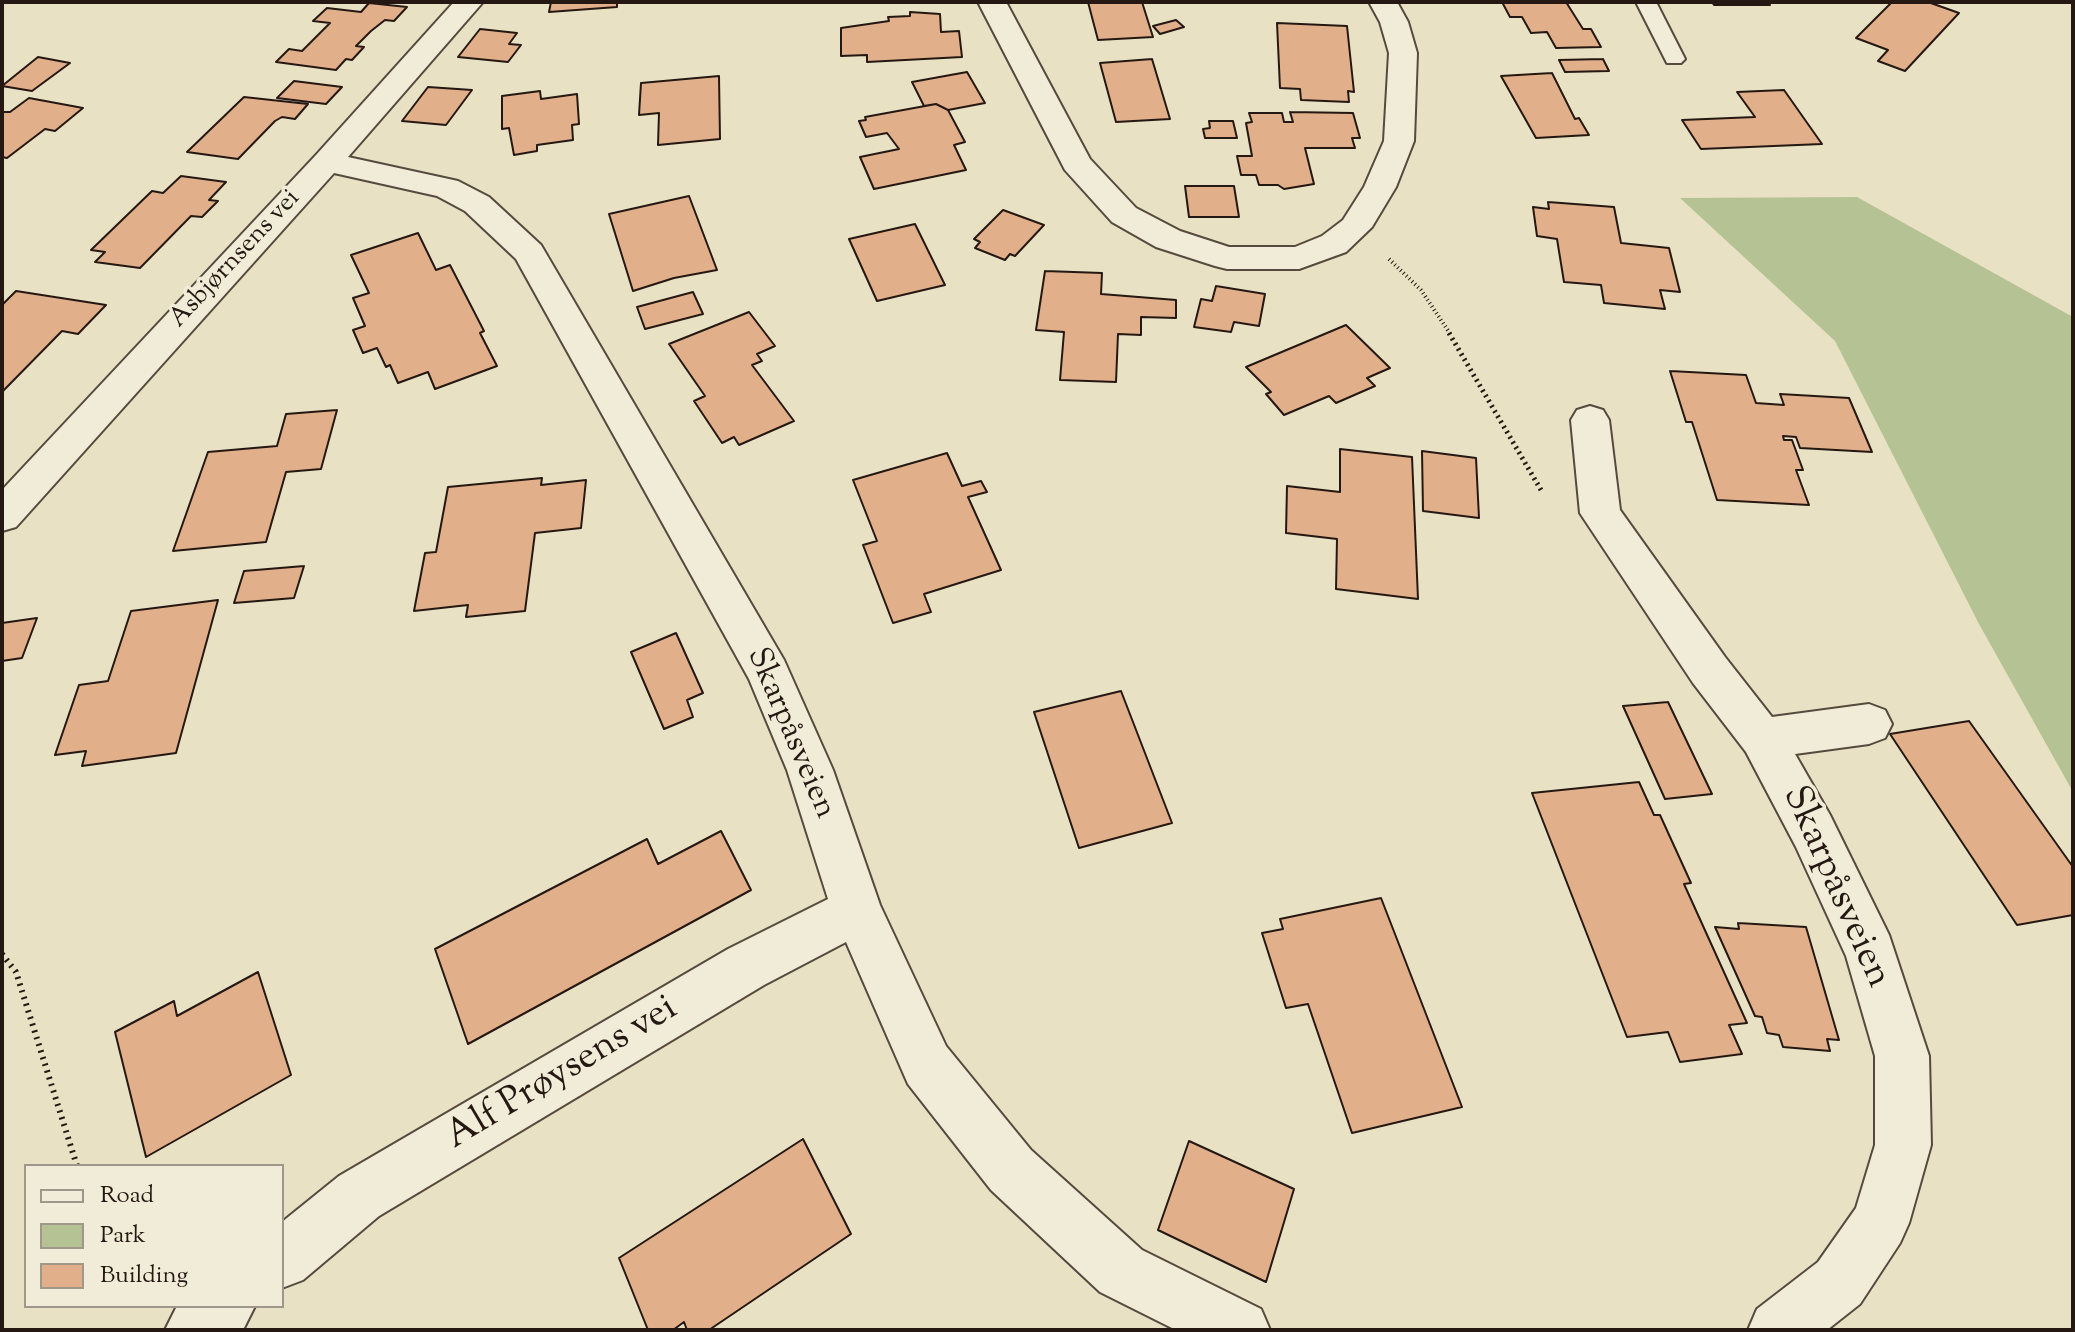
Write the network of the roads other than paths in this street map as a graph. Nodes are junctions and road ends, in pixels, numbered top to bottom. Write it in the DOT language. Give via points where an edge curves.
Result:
graph roads {
  1 [pos="469,2"];
  2 [pos="992,2"];
  3 [pos="1383,2"];
  4 [pos="1646,2"];
  5 [pos="1674,59"];
  6 [pos="327,162"];
  7 [pos="1590,420"];
  8 [pos="2,516"];
  9 [pos="1869,724"];
  10 [pos="1762,738"];
  11 [pos="857,910"];
  12 [pos="284,1257"];
  13 [pos="222,1308"];
  14 [pos="195,1330"];
  15 [pos="1240,1330"];
  16 [pos="1778,1330"];
  1 -- 6 [label="street, Asbjørnsens vei"];
  2 -- 3 [label="street" via="1076,163 1124,215 1168,239 1227,258 1299,258 1334,244 1355,227 1380,187 1399,141 1403,94 1403,53"];
  4 -- 5 [label="lane"];
  6 -- 8 [label="street, Asbjørnsens vei"];
  6 -- 11 [label="street, Skarpåsveien" via="447,188 477,204 529,253 768,673 810,770"];
  7 -- 10 [label="street, Skarpåsveien" via="1600,513"];
  9 -- 10 [label="street"];
  10 -- 16 [label="street, Skarpåsveien" via="1871,953 1902,1056 1903,1145 1880,1223 1839,1283"];
  11 -- 12 [label="street, Alf Prøysens vei" via="746,967 359,1196"];
  11 -- 15 [label="street, Skarpåsveien" via="927,1065 1011,1170 1121,1271"];
  13 -- 14 [label="street"];
}
